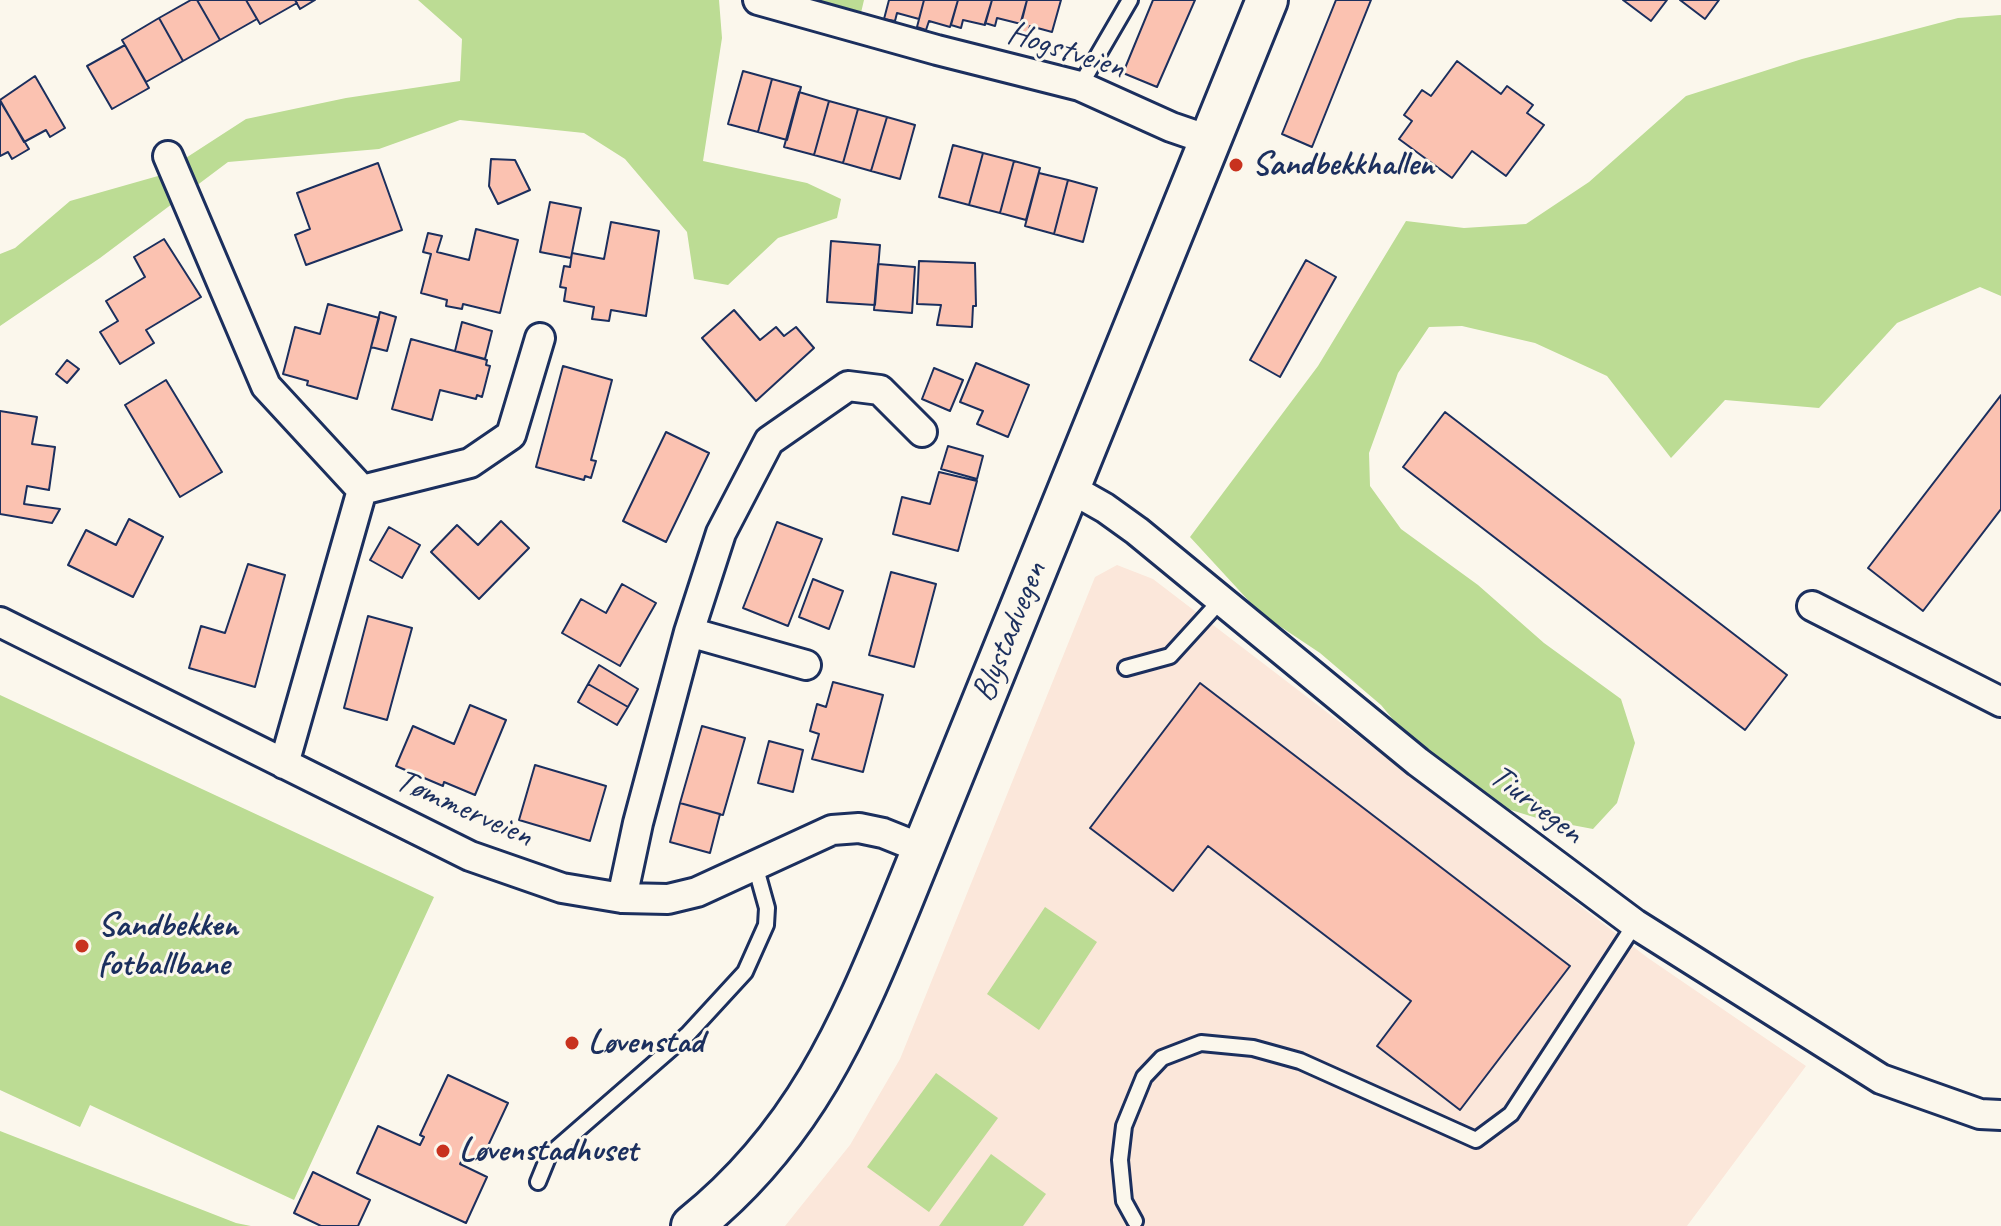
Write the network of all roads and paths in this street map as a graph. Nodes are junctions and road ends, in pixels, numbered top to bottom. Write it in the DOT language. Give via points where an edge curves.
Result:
graph roads {
  1 [pos="758,0"];
  2 [pos="1130,0"];
  3 [pos="1267,0"];
  4 [pos="1080,86"];
  5 [pos="1209,140"];
  6 [pos="168,156"];
  7 [pos="540,338"];
  8 [pos="922,432"];
  9 [pos="1068,487"];
  10 [pos="362,490"];
  11 [pos="1221,600"];
  12 [pos="1812,606"];
  13 [pos="0,622"];
  14 [pos="689,632"];
  15 [pos="806,665"];
  16 [pos="1126,668"];
  17 [pos="2001,702"];
  18 [pos="284,764"];
  19 [pos="923,849"];
  20 [pos="755,865"];
  21 [pos="622,898"];
  22 [pos="1635,924"];
  23 [pos="2001,1115"];
  24 [pos="538,1182"];
  25 [pos="1135,1221"];
  26 [pos="692,1226"];
  1 -- 4 [label="street, Hogstveien"];
  2 -- 4 [label="lane"];
  3 -- 5 [label="main road, Blystadvegen"];
  4 -- 5 [label="street, Hogstveien"];
  5 -- 9 [label="main road, Blystadvegen"];
  6 -- 10 [label="street" via="266,386"];
  7 -- 10 [label="street" via="511,435 470,463"];
  8 -- 14 [label="street" via="880,390 848,386 769,441 721,533"];
  9 -- 11 [label="street, Tiurvegen" via="1137,531"];
  9 -- 19 [label="main road, Blystadvegen"];
  10 -- 18 [label="street"];
  11 -- 16 [label="lane" via="1170,656"];
  11 -- 22 [label="street, Tiurvegen" via="1418,762"];
  12 -- 17 [label="street"];
  13 -- 18 [label="street, Tømmerveien"];
  14 -- 15 [label="street"];
  14 -- 21 [label="street"];
  18 -- 21 [label="street, Tømmerveien" via="470,856 562,888"];
  19 -- 20 [label="street, Tømmerveien" via="883,833 832,830"];
  19 -- 26 [label="main road, Blystadvegen" via="856,1008 806,1102 742,1183"];
  20 -- 21 [label="street, Tømmerveien" via="697,892 668,899"];
  20 -- 24 [label="lane" via="767,908 766,925 745,972 688,1034 549,1155"];
  22 -- 23 [label="street, Tiurvegen" via="1881,1079 1980,1114"];
  22 -- 25 [label="lane" via="1511,1114 1476,1140 1300,1061 1253,1048 1201,1043 1162,1058 1144,1077 1124,1126 1124,1201"];
}
